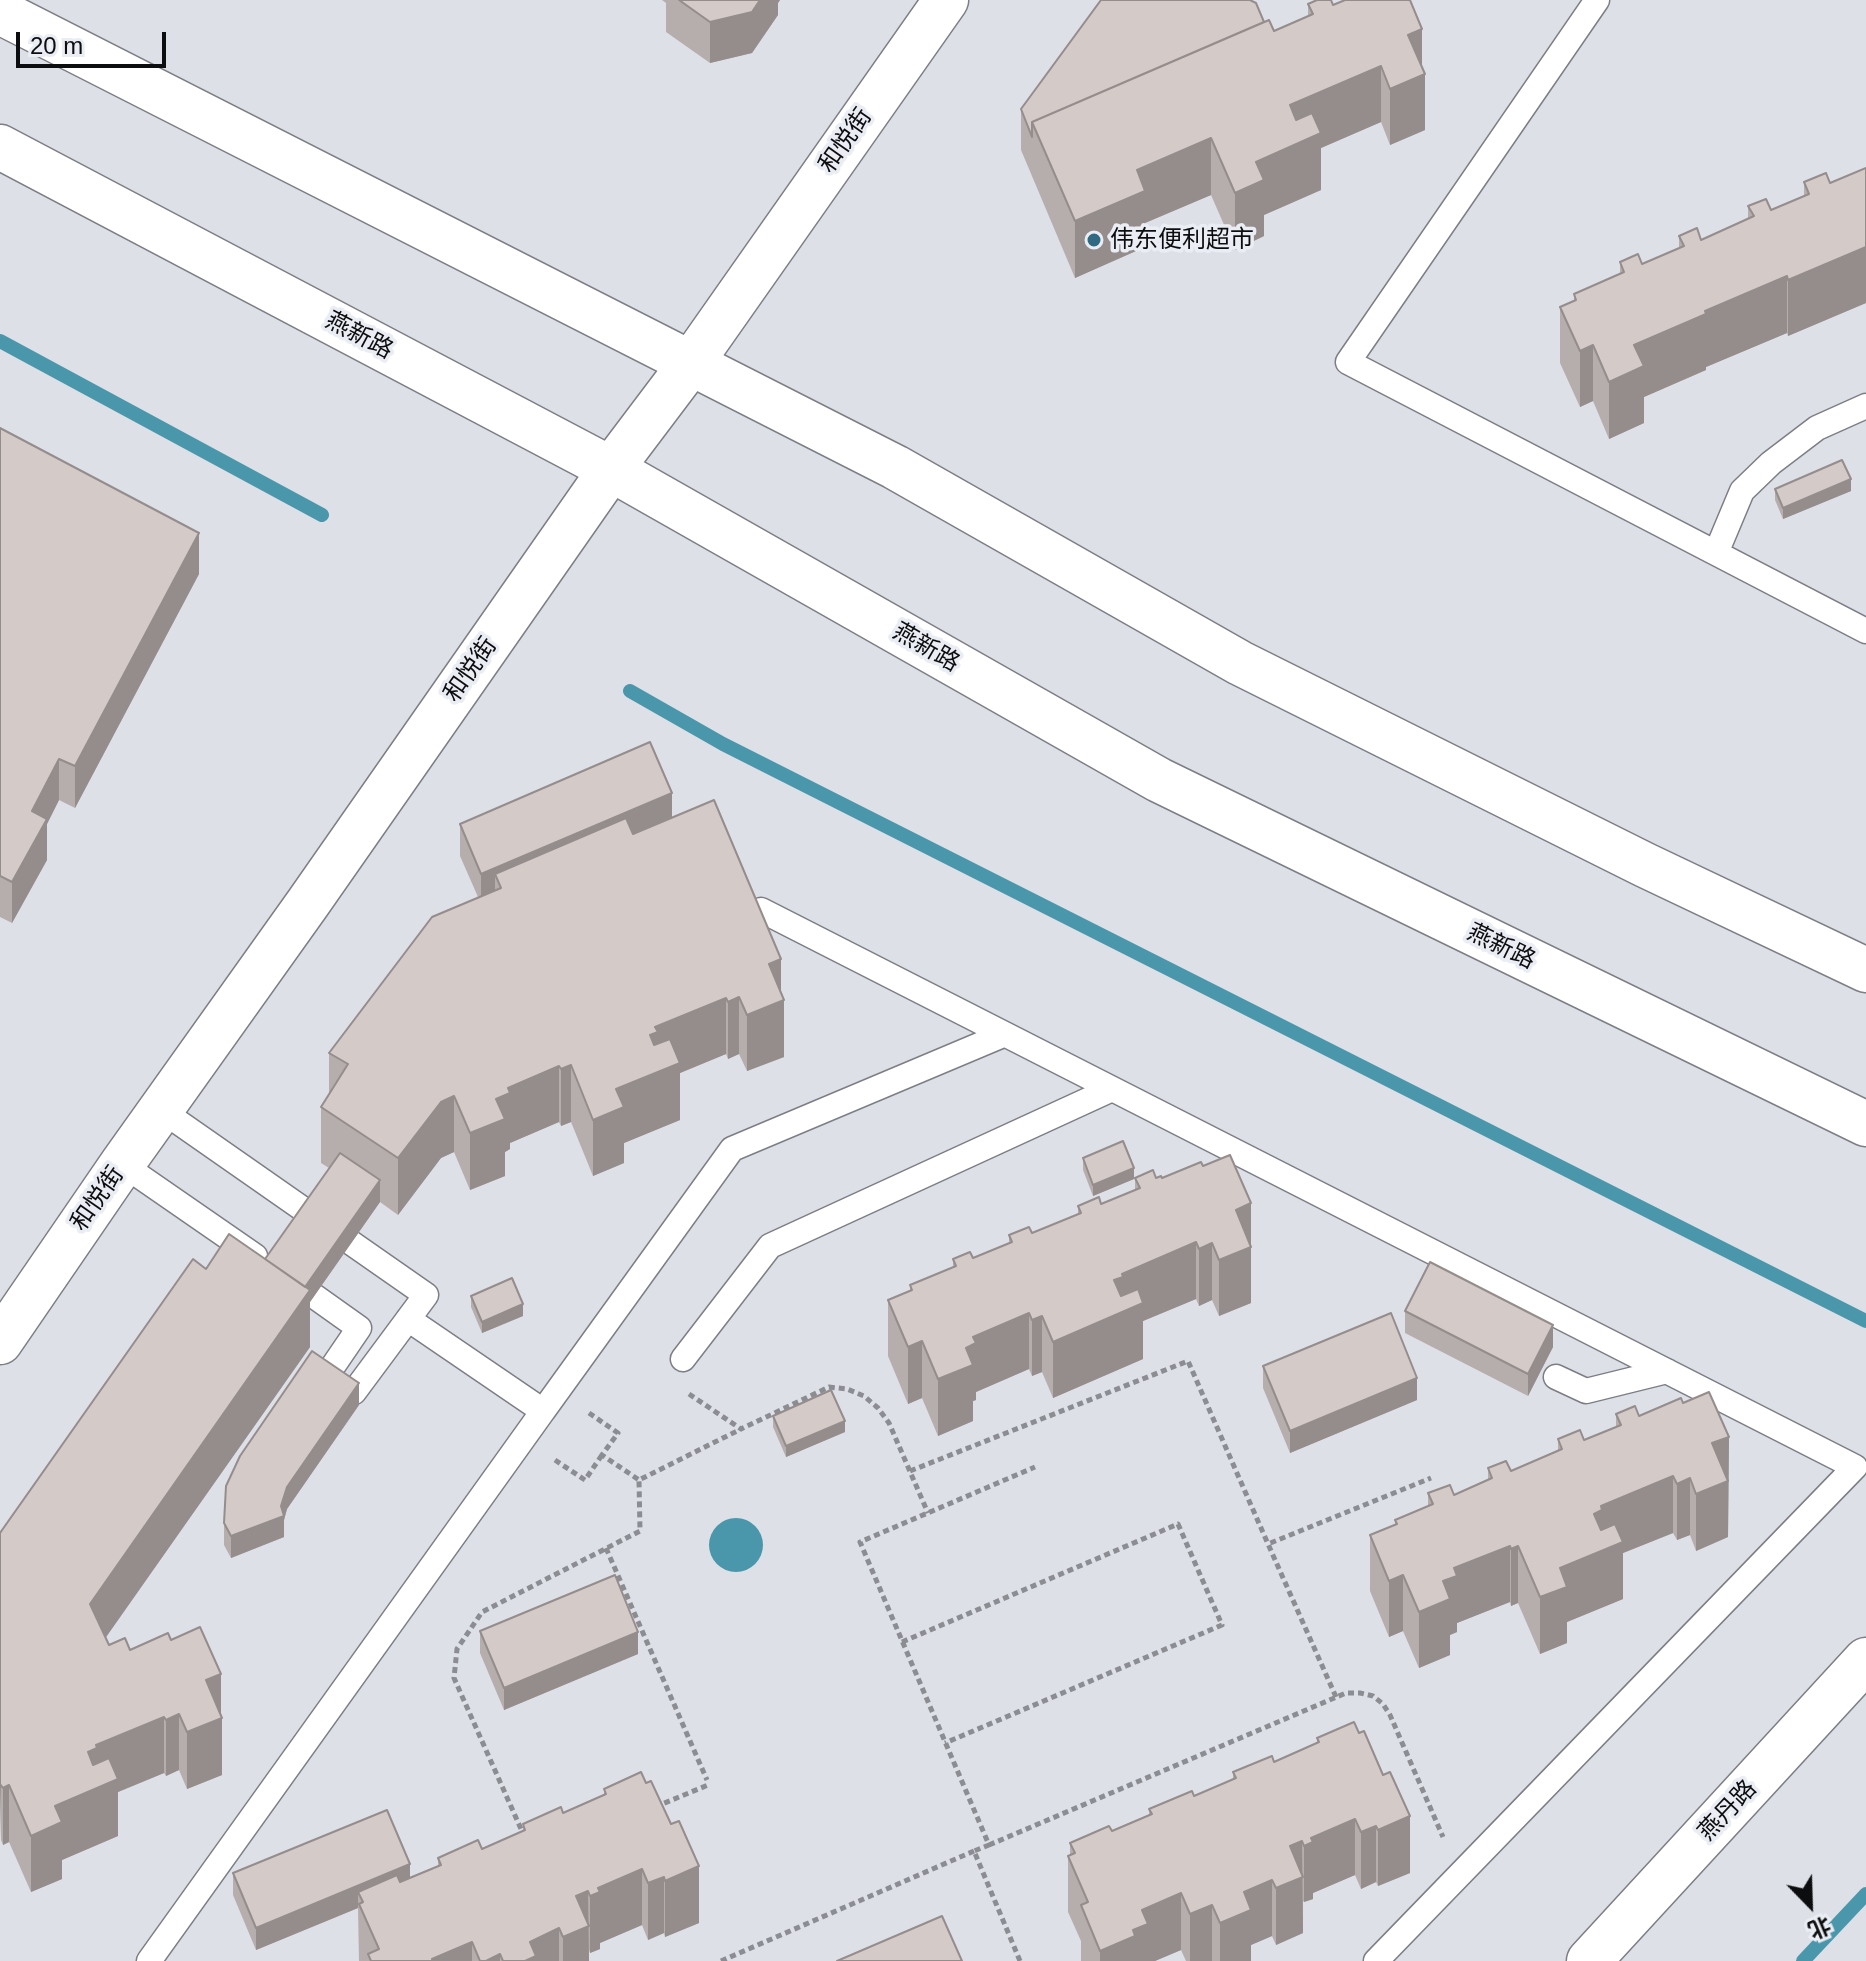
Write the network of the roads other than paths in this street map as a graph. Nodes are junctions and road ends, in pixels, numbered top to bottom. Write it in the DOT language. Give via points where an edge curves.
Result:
graph roads {
  1 [pos="946,0"];
  2 [pos="1597,0"];
  3 [pos="0,12"];
  4 [pos="0,147"];
  5 [pos="691,363"];
  6 [pos="1866,406"];
  7 [pos="611,469"];
  8 [pos="1716,553"];
  9 [pos="1866,631"];
  10 [pos="761,910"];
  11 [pos="1866,970"];
  12 [pos="1003,1035"];
  13 [pos="1112,1089"];
  14 [pos="161,1110"];
  15 [pos="1866,1124"];
  16 [pos="122,1164"];
  17 [pos="310,1214"];
  18 [pos="350,1242"];
  19 [pos="273,1269"];
  20 [pos="314,1296"];
  21 [pos="408,1319"];
  22 [pos="0,1342"];
  23 [pos="683,1359"];
  24 [pos="1667,1371"];
  25 [pos="329,1372"];
  26 [pos="1556,1377"];
  27 [pos="354,1392"];
  28 [pos="550,1402"];
  29 [pos="1866,1660"];
  30 [pos="149,1961"];
  31 [pos="1376,1961"];
  32 [pos="1589,1961"];
  1 -- 5 [label="street, 和悦街"];
  2 -- 8 [label="lane" via="1348,362"];
  3 -- 5 [label="street"];
  4 -- 7 [label="street, 燕新路"];
  5 -- 7 [label="street, 和悦街"];
  5 -- 11 [label="street" via="895,467 1240,663"];
  6 -- 8 [label="lane" via="1817,428 1742,491"];
  7 -- 14 [label="street, 和悦街"];
  7 -- 15 [label="street, 燕新路" via="1159,780"];
  8 -- 9 [label="lane"];
  10 -- 12 [label="lane"];
  12 -- 13 [label="lane"];
  12 -- 28 [label="lane" via="732,1149"];
  13 -- 23 [label="lane" via="770,1246"];
  13 -- 24 [label="lane"];
  14 -- 16 [label="street, 和悦街"];
  14 -- 17 [label="lane"];
  16 -- 19 [label="lane"];
  16 -- 22 [label="street, 和悦街"];
  18 -- 21 [label="lane" via="426,1295"];
  20 -- 25 [label="lane" via="359,1328"];
  21 -- 27 [label="lane"];
  21 -- 28 [label="lane"];
  24 -- 26 [label="lane" via="1586,1391"];
  24 -- 31 [label="lane" via="1855,1467"];
  28 -- 30 [label="lane"];
  29 -- 32 [label="street, 燕丹路"];
}
